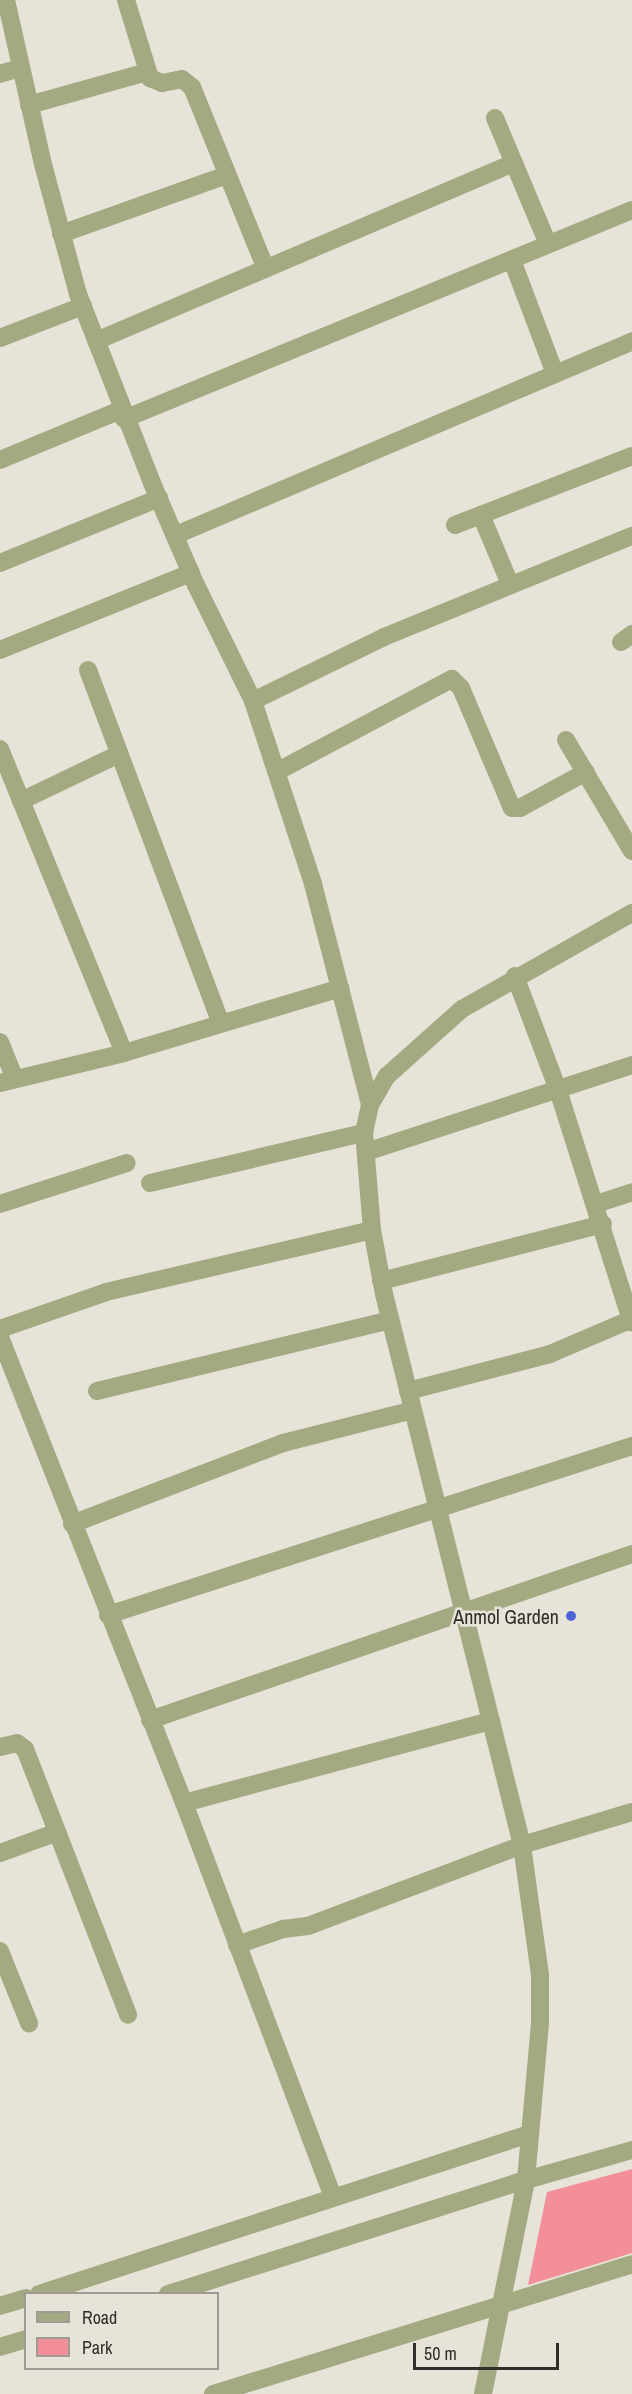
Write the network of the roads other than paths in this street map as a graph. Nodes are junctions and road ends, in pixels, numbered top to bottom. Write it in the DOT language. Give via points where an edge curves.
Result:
graph roads {
  1 [pos="126,0"];
  2 [pos="5,9"];
  3 [pos="20,68"];
  4 [pos="147,72"];
  5 [pos="0,74"];
  6 [pos="29,105"];
  7 [pos="495,118"];
  8 [pos="514,163"];
  9 [pos="227,174"];
  10 [pos="632,210"];
  11 [pos="61,234"];
  12 [pos="548,244"];
  13 [pos="512,260"];
  14 [pos="266,269"];
  15 [pos="82,306"];
  16 [pos="0,338"];
  17 [pos="632,340"];
  18 [pos="96,341"];
  19 [pos="555,374"];
  20 [pos="123,414"];
  21 [pos="632,456"];
  22 [pos="0,460"];
  23 [pos="159,498"];
  24 [pos="481,515"];
  25 [pos="455,525"];
  26 [pos="176,535"];
  27 [pos="632,537"];
  28 [pos="0,563"];
  29 [pos="191,573"];
  30 [pos="510,584"];
  31 [pos="0,650"];
  32 [pos="88,670"];
  33 [pos="253,701"];
  34 [pos="566,740"];
  35 [pos="0,749"];
  36 [pos="119,754"];
  37 [pos="278,771"];
  38 [pos="586,772"];
  39 [pos="21,801"];
  40 [pos="632,851"];
  41 [pos="632,913"];
  42 [pos="514,976"];
  43 [pos="340,988"];
  44 [pos="221,1023"];
  45 [pos="0,1042"];
  46 [pos="124,1053"];
  47 [pos="632,1065"];
  48 [pos="8,1081"];
  49 [pos="558,1090"];
  50 [pos="370,1105"];
  51 [pos="364,1133"];
  52 [pos="366,1152"];
  53 [pos="127,1163"];
  54 [pos="150,1183"];
  55 [pos="632,1192"];
  56 [pos="0,1204"];
  57 [pos="596,1204"];
  58 [pos="603,1224"];
  59 [pos="372,1230"];
  60 [pos="381,1281"];
  61 [pos="390,1320"];
  62 [pos="632,1321"];
  63 [pos="0,1329"];
  64 [pos="0,1337"];
  65 [pos="97,1391"];
  66 [pos="408,1392"];
  67 [pos="413,1410"];
  68 [pos="632,1446"];
  69 [pos="437,1508"];
  70 [pos="72,1524"];
  71 [pos="632,1554"];
  72 [pos="462,1610"];
  73 [pos="108,1615"];
  74 [pos="150,1719"];
  75 [pos="490,1720"];
  76 [pos="0,1747"];
  77 [pos="184,1803"];
  78 [pos="632,1812"];
  79 [pos="55,1833"];
  80 [pos="522,1845"];
  81 [pos="0,1853"];
  82 [pos="237,1945"];
  83 [pos="0,1951"];
  84 [pos="128,2015"];
  85 [pos="29,2023"];
  86 [pos="529,2134"];
  87 [pos="632,2150"];
  88 [pos="526,2180"];
  89 [pos="333,2197"];
  90 [pos="632,2264"];
  91 [pos="45,2292"];
  92 [pos="174,2292"];
  93 [pos="24,2299"];
  94 [pos="501,2304"];
  95 [pos="0,2306"];
  96 [pos="24,2340"];
  97 [pos="0,2347"];
  98 [pos="224,2392"];
  99 [pos="483,2394"];
  1 -- 4 [label="street"];
  2 -- 3 [label="street"];
  3 -- 5 [label="street"];
  3 -- 6 [label="street"];
  4 -- 6 [label="street"];
  4 -- 9 [label="street" via="155,82 182,79 192,87"];
  6 -- 11 [label="street"];
  7 -- 8 [label="street"];
  8 -- 12 [label="street"];
  8 -- 14 [label="street"];
  9 -- 11 [label="street"];
  9 -- 14 [label="street"];
  10 -- 12 [label="street"];
  11 -- 15 [label="street"];
  12 -- 13 [label="street"];
  13 -- 19 [label="street"];
  13 -- 20 [label="street"];
  14 -- 18 [label="street"];
  15 -- 16 [label="street"];
  15 -- 18 [label="street"];
  17 -- 19 [label="street"];
  18 -- 20 [label="street"];
  19 -- 26 [label="street"];
  20 -- 22 [label="street"];
  20 -- 23 [label="street"];
  21 -- 24 [label="street"];
  23 -- 26 [label="street"];
  23 -- 28 [label="street"];
  24 -- 25 [label="street"];
  24 -- 30 [label="street"];
  26 -- 29 [label="street"];
  27 -- 30 [label="street"];
  29 -- 31 [label="street"];
  29 -- 33 [label="street"];
  30 -- 33 [label="street" via="384,637"];
  32 -- 36 [label="street"];
  33 -- 37 [label="street"];
  34 -- 38 [label="street"];
  35 -- 39 [label="street"];
  36 -- 39 [label="street"];
  36 -- 44 [label="street"];
  37 -- 38 [label="street" via="452,680 461,688 512,808 520,808"];
  37 -- 43 [label="street" via="314,884"];
  38 -- 40 [label="street"];
  39 -- 46 [label="street"];
  41 -- 42 [label="street"];
  42 -- 49 [label="street"];
  42 -- 50 [label="street" via="462,1009 395,1068"];
  43 -- 44 [label="street"];
  43 -- 50 [label="street"];
  44 -- 46 [label="street"];
  45 -- 48 [label="street"];
  46 -- 48 [label="street"];
  47 -- 49 [label="street"];
  49 -- 52 [label="street"];
  49 -- 57 [label="street"];
  50 -- 51 [label="street"];
  51 -- 52 [label="street"];
  51 -- 54 [label="street"];
  52 -- 59 [label="street"];
  53 -- 56 [label="street"];
  55 -- 57 [label="street"];
  57 -- 58 [label="street"];
  58 -- 60 [label="street"];
  58 -- 62 [label="street"];
  59 -- 60 [label="street"];
  59 -- 63 [label="street" via="106,1292"];
  60 -- 61 [label="street"];
  61 -- 65 [label="street"];
  61 -- 66 [label="street"];
  62 -- 66 [label="street" via="550,1354"];
  64 -- 70 [label="street"];
  66 -- 67 [label="street"];
  67 -- 69 [label="street"];
  67 -- 70 [label="street" via="283,1443"];
  68 -- 69 [label="street"];
  69 -- 72 [label="street"];
  69 -- 73 [label="street"];
  70 -- 73 [label="street"];
  71 -- 72 [label="street"];
  72 -- 74 [label="street"];
  72 -- 75 [label="street"];
  73 -- 74 [label="street"];
  74 -- 77 [label="street"];
  75 -- 77 [label="street"];
  75 -- 80 [label="street"];
  76 -- 79 [label="street" via="17,1743 25,1749"];
  77 -- 82 [label="street"];
  78 -- 80 [label="street"];
  79 -- 81 [label="street"];
  79 -- 84 [label="street"];
  80 -- 82 [label="street" via="308,1926 283,1929"];
  80 -- 86 [label="street" via="540,1976 540,2022"];
  82 -- 89 [label="street"];
  83 -- 85 [label="street"];
  86 -- 88 [label="street"];
  86 -- 89 [label="street"];
  87 -- 88 [label="street"];
  88 -- 92 [label="street"];
  88 -- 94 [label="street"];
  89 -- 91 [label="street"];
  90 -- 94 [label="street"];
  93 -- 95 [label="street"];
  94 -- 98 [label="street"];
  94 -- 99 [label="street"];
  96 -- 97 [label="street"];
}
